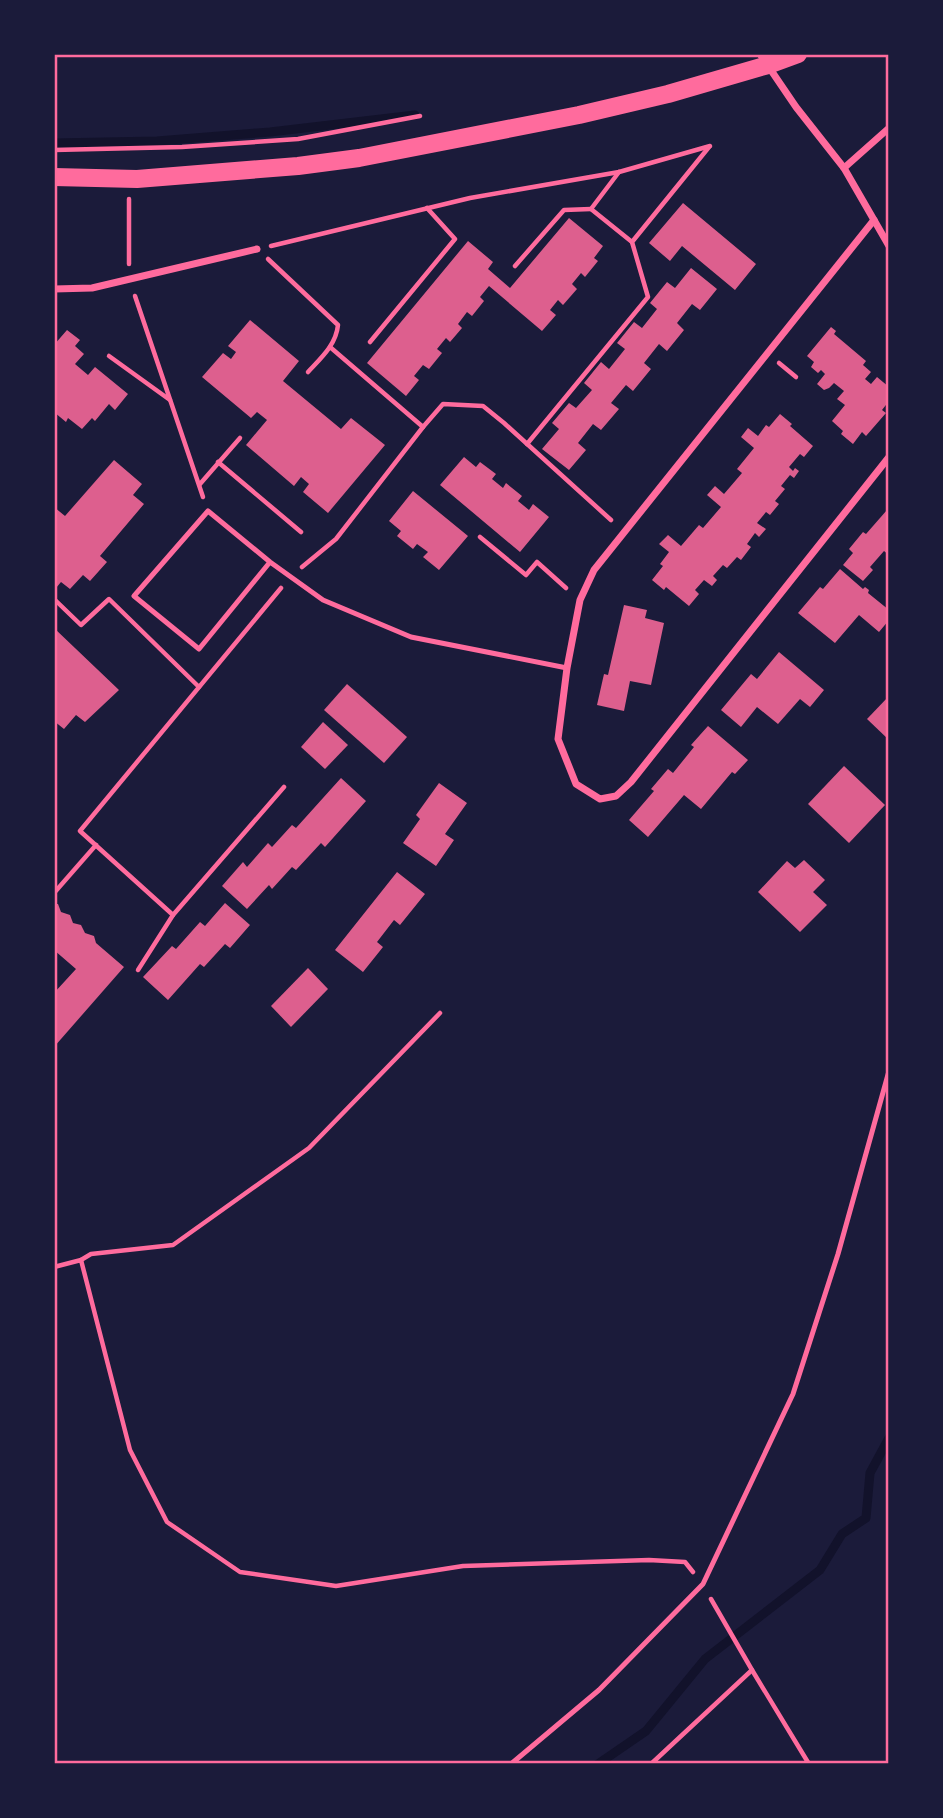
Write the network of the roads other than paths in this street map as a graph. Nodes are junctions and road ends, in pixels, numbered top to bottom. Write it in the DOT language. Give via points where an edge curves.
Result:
graph roads {
  1 [pos="798,54"];
  2 [pos="764,60"];
  3 [pos="889,128"];
  4 [pos="844,168"];
  5 [pos="54,177"];
  6 [pos="874,220"];
  7 [pos="889,246"];
  8 [pos="257,249"];
  9 [pos="54,289"];
  10 [pos="889,457"];
  11 [pos="270,562"];
  12 [pos="567,668"];
  13 [pos="889,1072"];
  14 [pos="511,1764"];
  1 -- 2 [label="main road"];
  2 -- 4 [label="street"];
  2 -- 5 [label="main road" via="668,94 359,158 137,179"];
  3 -- 4 [label="street"];
  4 -- 6 [label="street"];
  6 -- 7 [label="street"];
  6 -- 12 [label="street" via="594,570 580,600"];
  8 -- 9 [label="street" via="92,288"];
  10 -- 12 [label="street" via="616,796 600,799 576,784 558,739"];
  11 -- 11 [label="lane" via="208,511 134,596 199,649"];
  11 -- 12 [label="lane" via="323,600 411,637"];
  13 -- 14 [label="lane" via="793,1394 703,1584 600,1690"];
}
